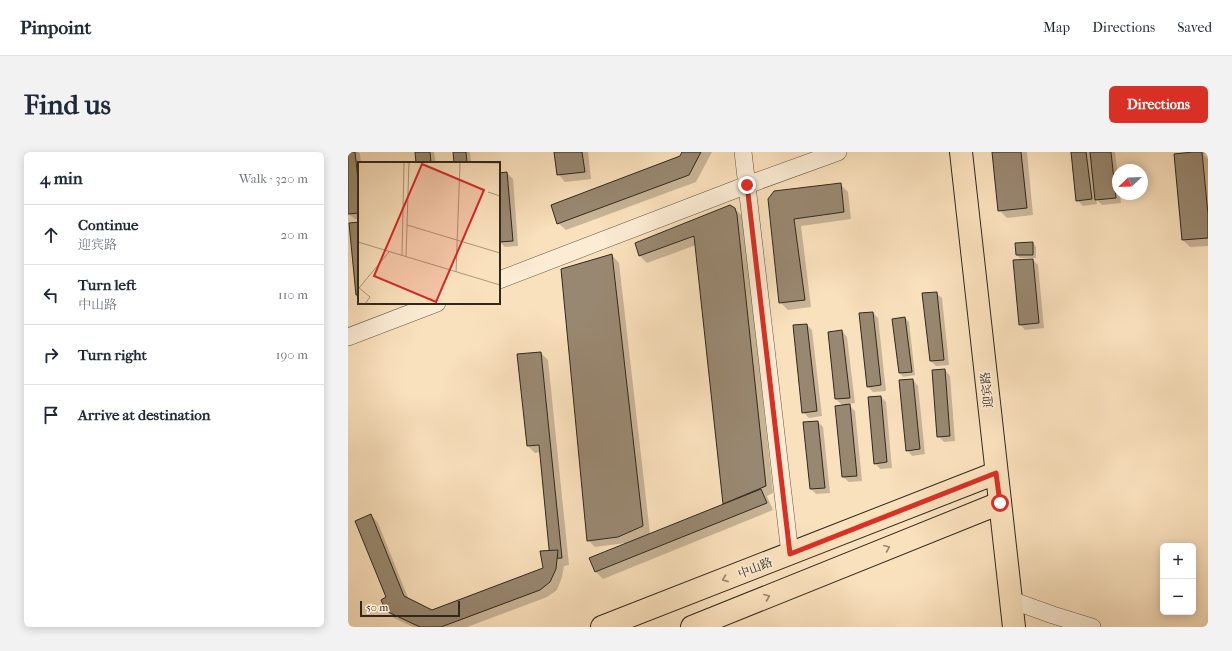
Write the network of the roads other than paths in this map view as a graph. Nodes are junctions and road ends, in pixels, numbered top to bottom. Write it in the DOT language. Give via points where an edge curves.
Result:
graph roads {
  1 [pos="743,152"];
  2 [pos="838,152"];
  3 [pos="961,152"];
  4 [pos="747,185"];
  5 [pos="500,280"];
  6 [pos="434,304"];
  7 [pos="348,337"];
  8 [pos="996,473"];
  9 [pos="1000,503"];
  10 [pos="790,554"];
  11 [pos="1011,600"];
  12 [pos="602,627"];
  13 [pos="692,627"];
  14 [pos="1014,627"];
  15 [pos="1092,627"];
  1 -- 4 [label="street"];
  2 -- 4 [label="street"];
  3 -- 8 [label="main road, 迎宾路"];
  4 -- 5 [label="street"];
  4 -- 10 [label="street"];
  6 -- 7 [label="street"];
  8 -- 9 [label="main road, 迎宾路"];
  8 -- 10 [label="main road, 中山路"];
  9 -- 11 [label="main road, 迎宾路"];
  13 -- 9 [label="main road, one-way"];
  10 -- 12 [label="main road, 中山路, one-way"];
  11 -- 14 [label="main road, 迎宾路"];
  11 -- 15 [label="street"];
}
